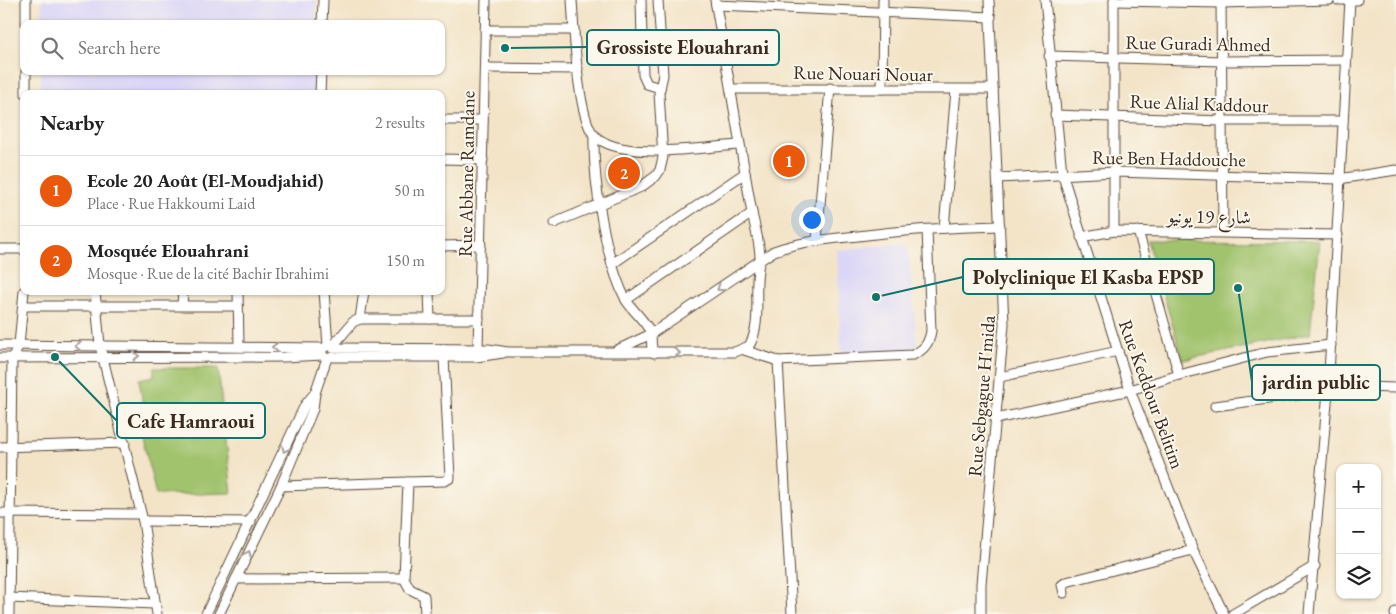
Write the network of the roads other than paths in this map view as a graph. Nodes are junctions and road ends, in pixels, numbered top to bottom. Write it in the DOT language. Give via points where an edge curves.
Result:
graph roads {
  1 [pos="26,0"];
  2 [pos="323,0"];
  3 [pos="486,0"];
  4 [pos="572,0"];
  5 [pos="641,0"];
  6 [pos="658,0"];
  7 [pos="883,0"];
  8 [pos="989,0"];
  9 [pos="1045,0"];
  10 [pos="1114,0"];
  11 [pos="1330,0"];
  12 [pos="1338,0"];
  13 [pos="1353,0"];
  14 [pos="1221,1"];
  15 [pos="716,2"];
  16 [pos="659,10"];
  17 [pos="641,12"];
  18 [pos="883,12"];
  19 [pos="990,17"];
  20 [pos="26,20"];
  21 [pos="322,20"];
  22 [pos="485,30"];
  23 [pos="574,30"];
  24 [pos="1049,56"];
  25 [pos="1114,59"];
  26 [pos="1346,60"];
  27 [pos="1222,61"];
  28 [pos="485,68"];
  29 [pos="578,69"];
  30 [pos="26,75"];
  31 [pos="321,75"];
  32 [pos="660,88"];
  33 [pos="830,88"];
  34 [pos="732,89"];
  35 [pos="993,89"];
  36 [pos="26,90"];
  37 [pos="320,90"];
  38 [pos="882,90"];
  39 [pos="956,90"];
  40 [pos="1055,115"];
  41 [pos="1113,117"];
  42 [pos="445,120"];
  43 [pos="484,120"];
  44 [pos="1222,121"];
  45 [pos="1343,121"];
  46 [pos="594,135"];
  47 [pos="739,145"];
  48 [pos="662,151"];
  49 [pos="445,159"];
  50 [pos="482,160"];
  51 [pos="1396,170"];
  52 [pos="1115,172"];
  53 [pos="745,173"];
  54 [pos="1062,173"];
  55 [pos="1224,174"];
  56 [pos="998,178"];
  57 [pos="1339,179"];
  58 [pos="600,205"];
  59 [pos="752,213"];
  60 [pos="554,223"];
  61 [pos="1000,226"];
  62 [pos="944,228"];
  63 [pos="927,230"];
  64 [pos="1114,231"];
  65 [pos="1138,231"];
  66 [pos="1223,232"];
  67 [pos="1338,235"];
  68 [pos="1081,237"];
  69 [pos="817,240"];
  70 [pos="481,244"];
  71 [pos="445,246"];
  72 [pos="0,249"];
  73 [pos="20,249"];
  74 [pos="760,260"];
  75 [pos="612,264"];
  76 [pos="24,295"];
  77 [pos="95,295"];
  78 [pos="183,295"];
  79 [pos="238,295"];
  80 [pos="324,295"];
  81 [pos="363,295"];
  82 [pos="429,295"];
  83 [pos="626,300"];
  84 [pos="95,305"];
  85 [pos="182,305"];
  86 [pos="24,306"];
  87 [pos="238,306"];
  88 [pos="360,319"];
  89 [pos="430,319"];
  90 [pos="479,319"];
  91 [pos="651,334"];
  92 [pos="0,345"];
  93 [pos="19,345"];
  94 [pos="1331,345"];
  95 [pos="100,346"];
  96 [pos="239,346"];
  97 [pos="478,349"];
  98 [pos="744,350"];
  99 [pos="328,351"];
  100 [pos="1118,351"];
  101 [pos="508,352"];
  102 [pos="611,352"];
  103 [pos="404,353"];
  104 [pos="654,353"];
  105 [pos="103,356"];
  106 [pos="444,357"];
  107 [pos="0,358"];
  108 [pos="12,358"];
  109 [pos="778,361"];
  110 [pos="1179,375"];
  111 [pos="1000,377"];
  112 [pos="1328,388"];
  113 [pos="1396,388"];
  114 [pos="1130,390"];
  115 [pos="315,393"];
  116 [pos="1216,406"];
  117 [pos="996,419"];
  118 [pos="125,443"];
  119 [pos="0,447"];
  120 [pos="11,447"];
  121 [pos="408,482"];
  122 [pos="280,486"];
  123 [pos="0,513"];
  124 [pos="11,513"];
  125 [pos="142,518"];
  126 [pos="251,522"];
  127 [pos="1193,550"];
  128 [pos="1315,566"];
  129 [pos="404,578"];
  130 [pos="236,579"];
  131 [pos="1064,593"];
  132 [pos="10,598"];
  133 [pos="155,604"];
  134 [pos="9,614"];
  135 [pos="157,614"];
  136 [pos="206,614"];
  137 [pos="219,614"];
  138 [pos="425,614"];
  139 [pos="792,614"];
  140 [pos="980,614"];
  141 [pos="1224,614"];
  142 [pos="1233,614"];
  143 [pos="1309,614"];
  1 -- 20 [label="street"];
  2 -- 21 [label="street"];
  3 -- 22 [label="street, Rue Abbane Ramdane"];
  4 -- 23 [label="street"];
  5 -- 17 [label="street"];
  6 -- 16 [label="street"];
  7 -- 18 [label="street"];
  8 -- 19 [label="street, Rue Sebgague H'mida"];
  9 -- 24 [label="street, Rue Keddour Belitim"];
  10 -- 14 [label="street"];
  10 -- 25 [label="street"];
  11 -- 14 [label="street"];
  12 -- 13 [label="street"];
  13 -- 26 [label="street"];
  14 -- 27 [label="street"];
  15 -- 18 [label="street"];
  15 -- 34 [label="street"];
  16 -- 17 [label="street"];
  16 -- 32 [label="street" via="663,75"];
  17 -- 32 [label="street" via="644,80 649,86"];
  18 -- 19 [label="street"];
  18 -- 38 [label="street"];
  19 -- 35 [label="street, Rue Sebgague H'mida"];
  22 -- 23 [label="street"];
  22 -- 28 [label="street, Rue Abbane Ramdane"];
  23 -- 29 [label="street"];
  24 -- 25 [label="street, Rue Guradi Ahmed"];
  24 -- 40 [label="street, Rue Keddour Belitim"];
  25 -- 27 [label="street, Rue Guradi Ahmed"];
  25 -- 41 [label="street"];
  26 -- 27 [label="street, Rue Guradi Ahmed"];
  26 -- 45 [label="street"];
  27 -- 44 [label="street"];
  28 -- 29 [label="street"];
  28 -- 43 [label="street, Rue Abbane Ramdane"];
  29 -- 46 [label="street" via="584,113"];
  30 -- 36 [label="street"];
  31 -- 37 [label="street"];
  32 -- 48 [label="street"];
  33 -- 34 [label="street, Rue Nouari Nouar"];
  33 -- 38 [label="street, Rue Nouari Nouar"];
  33 -- 69 [label="street"];
  34 -- 47 [label="street"];
  35 -- 39 [label="street, Rue Nouari Nouar"];
  35 -- 56 [label="street, Rue Sebgague H'mida"];
  38 -- 39 [label="street, Rue Nouari Nouar"];
  39 -- 62 [label="street"];
  40 -- 41 [label="street, Rue Alial Kaddour"];
  40 -- 54 [label="street, Rue Keddour Belitim"];
  41 -- 44 [label="street, Rue Alial Kaddour"];
  41 -- 52 [label="street"];
  42 -- 43 [label="street"];
  43 -- 50 [label="street, Rue Abbane Ramdane"];
  44 -- 45 [label="street, Rue Alial Kaddour"];
  44 -- 55 [label="street"];
  45 -- 57 [label="street"];
  46 -- 48 [label="street" via="616,147"];
  46 -- 58 [label="street"];
  47 -- 48 [label="street"];
  47 -- 53 [label="street"];
  48 -- 58 [label="street" via="662,163 656,176 641,188"];
  49 -- 50 [label="street"];
  50 -- 70 [label="street, Rue Abbane Ramdane"];
  51 -- 57 [label="street, Rue Ben Haddouche"];
  52 -- 54 [label="street, Rue Ben Haddouche"];
  52 -- 55 [label="street, Rue Ben Haddouche"];
  52 -- 64 [label="street"];
  53 -- 59 [label="street"];
  53 -- 75 [label="street"];
  54 -- 56 [label="street, Rue Ben Haddouche"];
  54 -- 68 [label="street, Rue Keddour Belitim"];
  55 -- 57 [label="street, Rue Ben Haddouche"];
  55 -- 66 [label="street"];
  56 -- 61 [label="street, Rue Sebgague H'mida"];
  57 -- 67 [label="street"];
  58 -- 60 [label="street"];
  58 -- 75 [label="street"];
  59 -- 74 [label="street"];
  59 -- 83 [label="street"];
  61 -- 62 [label="street"];
  61 -- 111 [label="street, Rue Sebgague H'mida" via="1004,308"];
  62 -- 63 [label="street"];
  63 -- 69 [label="street"];
  63 -- 109 [label="street" via="931,331 927,346 913,355"];
  64 -- 65 [label="street, شارع 19 يونيو"];
  64 -- 68 [label="street, شارع 19 يونيو"];
  65 -- 66 [label="street, شارع 19 يونيو"];
  65 -- 110 [label="street"];
  66 -- 67 [label="street, شارع 19 يونيو"];
  67 -- 94 [label="street"];
  68 -- 100 [label="street, Rue Keddour Belitim"];
  69 -- 74 [label="street" via="784,248"];
  70 -- 71 [label="street"];
  70 -- 90 [label="street, Rue Abbane Ramdane"];
  72 -- 73 [label="street"];
  74 -- 91 [label="street, one-way"];
  74 -- 98 [label="street" via="754,336"];
  75 -- 83 [label="street"];
  76 -- 86 [label="street"];
  77 -- 84 [label="street"];
  78 -- 85 [label="street"];
  79 -- 87 [label="street"];
  80 -- 99 [label="street"];
  81 -- 88 [label="street"];
  82 -- 89 [label="street"];
  83 -- 91 [label="street"];
  84 -- 85 [label="street"];
  84 -- 86 [label="street"];
  84 -- 95 [label="street"];
  85 -- 87 [label="street"];
  86 -- 93 [label="street"];
  87 -- 96 [label="street"];
  88 -- 89 [label="street"];
  88 -- 99 [label="street" via="352,322"];
  89 -- 90 [label="street"];
  90 -- 97 [label="street, Rue Abbane Ramdane"];
  91 -- 102 [label="street"];
  91 -- 104 [label="street"];
  92 -- 93 [label="street"];
  95 -- 93 [label="street, one-way"];
  93 -- 108 [label="street"];
  94 -- 110 [label="street" via="1267,352"];
  94 -- 112 [label="street"];
  95 -- 96 [label="street"];
  95 -- 105 [label="street"];
  99 -- 96 [label="street, one-way"];
  97 -- 101 [label="street"];
  97 -- 103 [label="street"];
  104 -- 98 [label="street, one-way"];
  98 -- 109 [label="street"];
  99 -- 103 [label="street"];
  105 -- 99 [label="street, one-way" via="284,357"];
  99 -- 115 [label="street"];
  100 -- 111 [label="street"];
  100 -- 114 [label="street, Rue Keddour Belitim"];
  101 -- 102 [label="street"];
  101 -- 106 [label="street" via="484,357"];
  102 -- 104 [label="street"];
  103 -- 106 [label="street"];
  105 -- 108 [label="street"];
  105 -- 118 [label="street"];
  106 -- 121 [label="street" via="450,478 445,481"];
  107 -- 108 [label="street"];
  108 -- 120 [label="street"];
  109 -- 139 [label="street"];
  110 -- 114 [label="street"];
  111 -- 117 [label="street, Rue Sebgague H'mida"];
  112 -- 113 [label="street"];
  112 -- 116 [label="street"];
  112 -- 128 [label="street"];
  114 -- 117 [label="street"];
  114 -- 127 [label="street, Rue Keddour Belitim"];
  115 -- 122 [label="street" via="313,409"];
  115 -- 126 [label="street, one-way" via="306,405"];
  117 -- 140 [label="street, Rue Sebgague H'mida"];
  118 -- 120 [label="street"];
  118 -- 125 [label="street"];
  119 -- 120 [label="street"];
  120 -- 124 [label="street"];
  121 -- 122 [label="street"];
  121 -- 129 [label="street"];
  130 -- 122 [label="street, one-way"];
  123 -- 124 [label="street"];
  124 -- 125 [label="street"];
  124 -- 132 [label="street"];
  125 -- 126 [label="street"];
  125 -- 133 [label="street"];
  126 -- 136 [label="street"];
  127 -- 131 [label="street" via="1066,582 1062,585"];
  127 -- 141 [label="street, Rue Keddour Belitim"];
  128 -- 142 [label="street"];
  128 -- 143 [label="street"];
  129 -- 130 [label="street"];
  129 -- 138 [label="street" via="410,589 424,596"];
  130 -- 137 [label="street"];
  132 -- 133 [label="street"];
  132 -- 134 [label="street"];
  133 -- 135 [label="street"];
}
